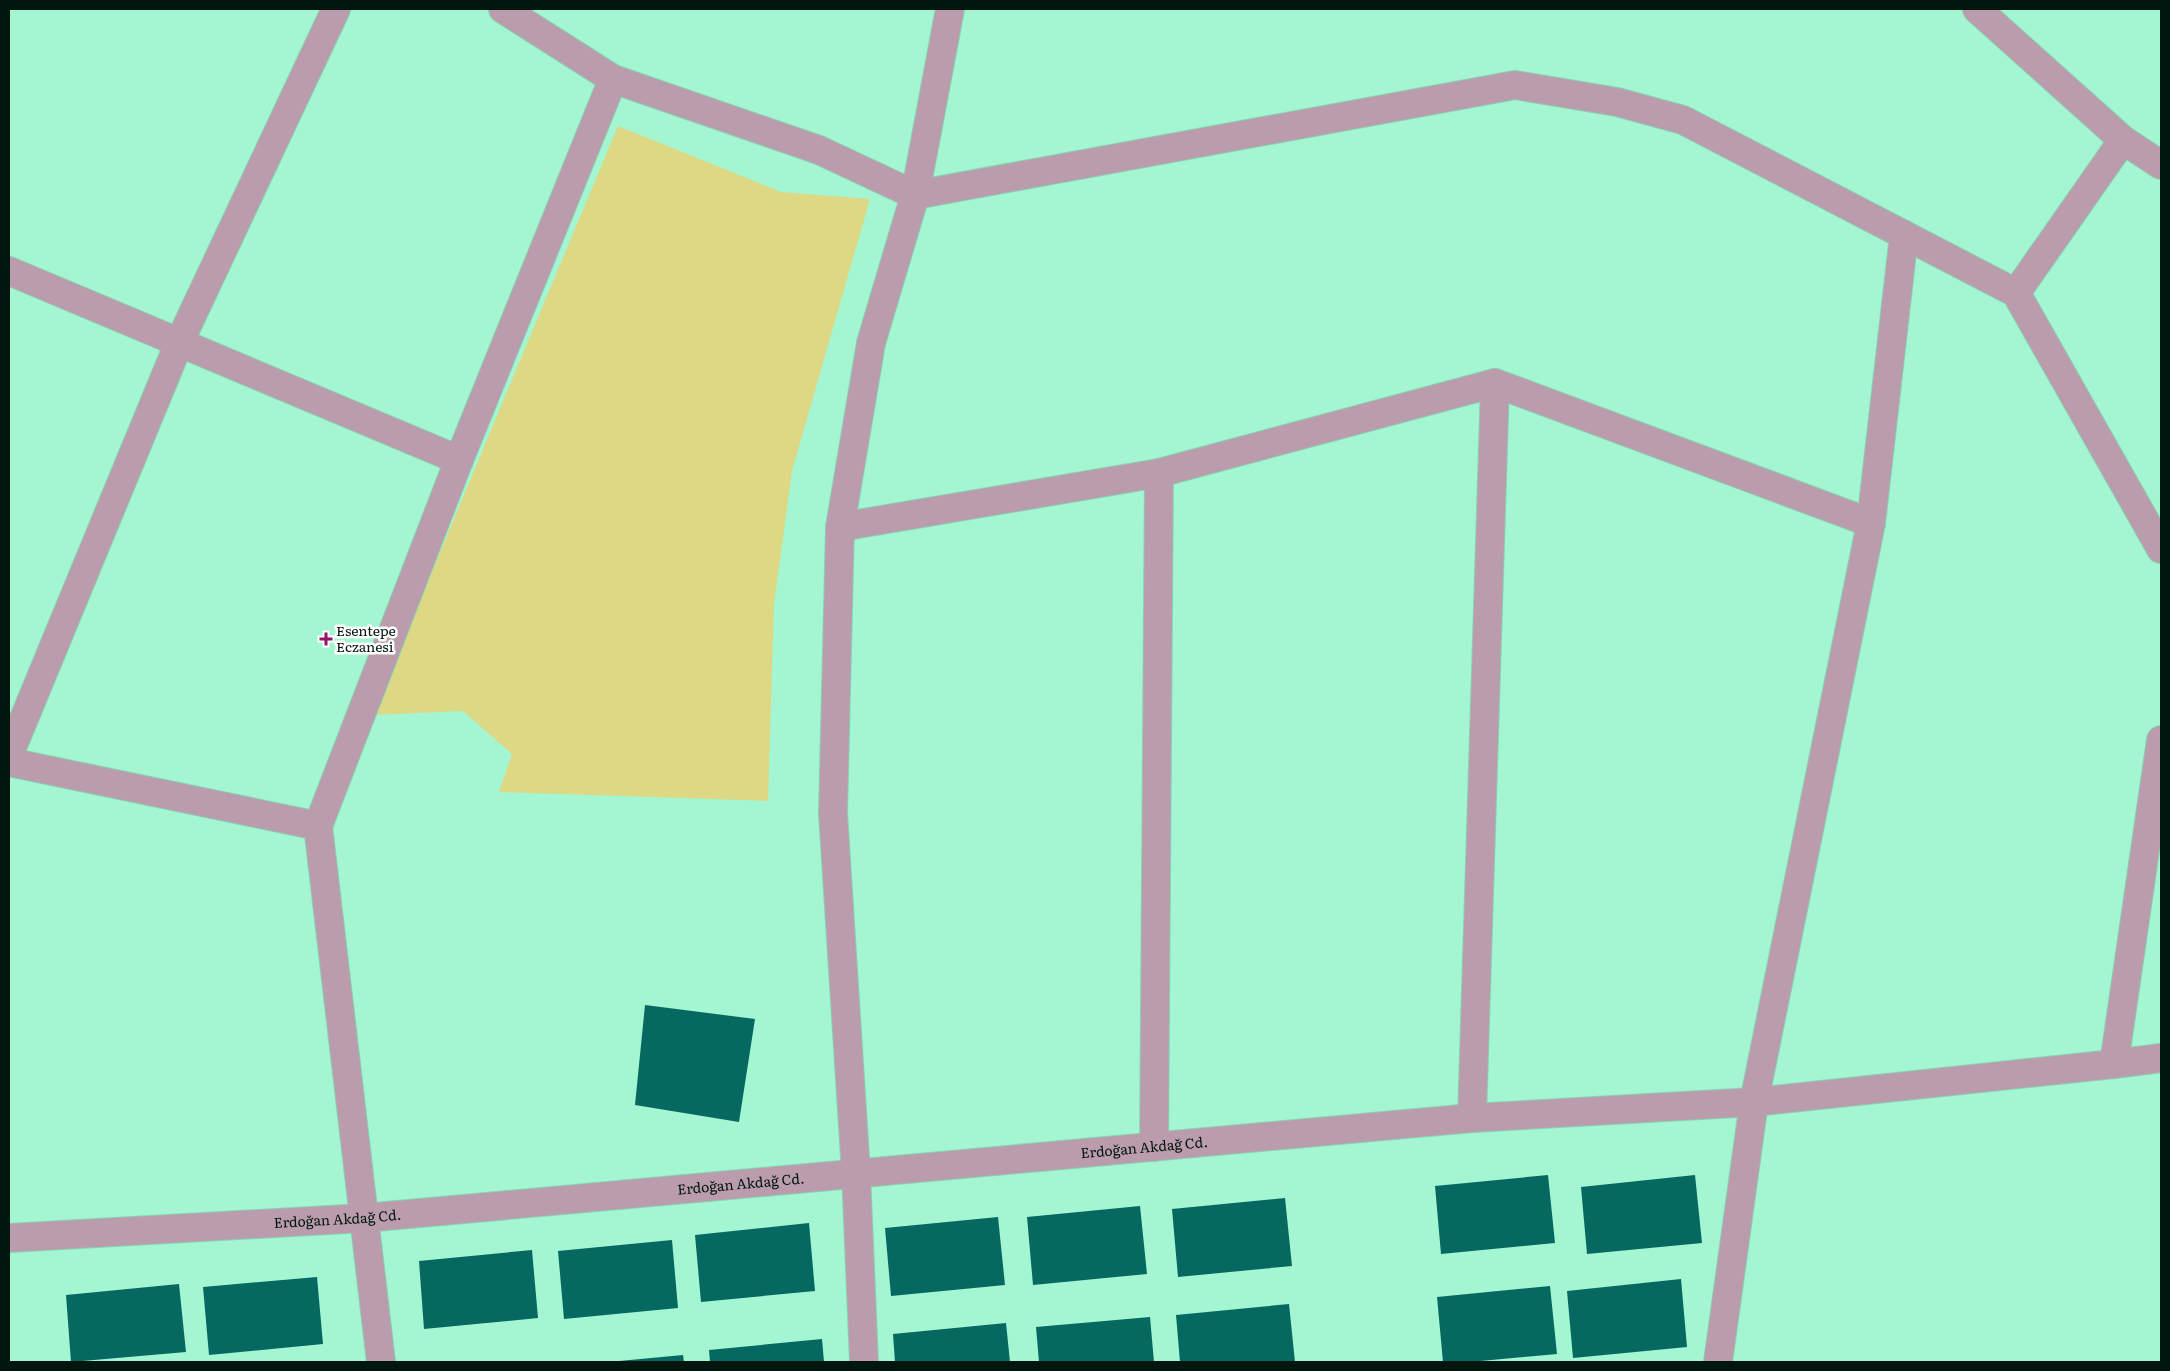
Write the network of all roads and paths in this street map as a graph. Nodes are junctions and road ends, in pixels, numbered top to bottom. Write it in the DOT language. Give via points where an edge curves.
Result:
graph roads {
  1 [pos="336,9"];
  2 [pos="503,9"];
  3 [pos="950,9"];
  4 [pos="1977,9"];
  5 [pos="613,79"];
  6 [pos="2123,140"];
  7 [pos="2161,165"];
  8 [pos="915,195"];
  9 [pos="1904,235"];
  10 [pos="9,271"];
  11 [pos="2016,293"];
  12 [pos="179,343"];
  13 [pos="1495,383"];
  14 [pos="459,460"];
  15 [pos="1159,473"];
  16 [pos="1871,523"];
  17 [pos="840,527"];
  18 [pos="2161,549"];
  19 [pos="2161,740"];
  20 [pos="9,755"];
  21 [pos="9,762"];
  22 [pos="318,826"];
  23 [pos="2161,1058"];
  24 [pos="2114,1064"];
  25 [pos="1754,1102"];
  26 [pos="1472,1118"];
  27 [pos="1154,1147"];
  28 [pos="856,1173"];
  29 [pos="364,1218"];
  30 [pos="9,1238"];
  31 [pos="380,1362"];
  32 [pos="864,1362"];
  33 [pos="1718,1362"];
  1 -- 12 [label="street"];
  2 -- 5 [label="street"];
  3 -- 8 [label="street"];
  4 -- 6 [label="street"];
  5 -- 8 [label="street" via="819,150"];
  5 -- 14 [label="street"];
  6 -- 7 [label="street"];
  6 -- 11 [label="street"];
  8 -- 9 [label="street" via="1515,85 1617,102 1683,120"];
  8 -- 17 [label="street" via="871,342"];
  9 -- 11 [label="street"];
  9 -- 16 [label="street"];
  10 -- 12 [label="street"];
  11 -- 18 [label="street"];
  12 -- 14 [label="street"];
  12 -- 20 [label="street"];
  13 -- 15 [label="street"];
  13 -- 16 [label="street"];
  13 -- 26 [label="street"];
  14 -- 22 [label="street"];
  15 -- 17 [label="street"];
  15 -- 27 [label="street"];
  16 -- 25 [label="street"];
  17 -- 28 [label="street" via="833,814"];
  19 -- 24 [label="street"];
  21 -- 22 [label="street"];
  22 -- 29 [label="street"];
  23 -- 24 [label="street, Erdoğan Akdağ Cd."];
  24 -- 25 [label="street, Erdoğan Akdağ Cd."];
  25 -- 26 [label="street, Erdoğan Akdağ Cd."];
  25 -- 33 [label="street"];
  26 -- 27 [label="street, Erdoğan Akdağ Cd."];
  27 -- 28 [label="street, Erdoğan Akdağ Cd."];
  28 -- 29 [label="street, Erdoğan Akdağ Cd."];
  28 -- 32 [label="street"];
  29 -- 30 [label="street, Erdoğan Akdağ Cd."];
  29 -- 31 [label="street"];
}
